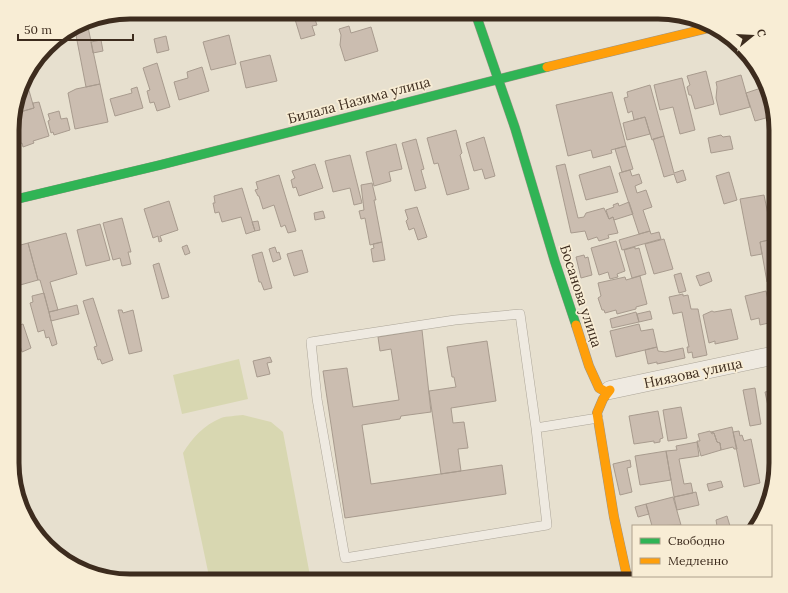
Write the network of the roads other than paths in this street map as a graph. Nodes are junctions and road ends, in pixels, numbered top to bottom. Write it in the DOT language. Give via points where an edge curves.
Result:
graph roads {
  1 [pos="478,19"];
  2 [pos="705,29"];
  3 [pos="499,78"];
  4 [pos="19,199"];
  5 [pos="769,356"];
  6 [pos="610,390"];
  7 [pos="598,418"];
  8 [pos="536,428"];
  9 [pos="626,574"];
  1 -- 3 [label="street, Босанова улица"];
  2 -- 3 [label="street, Билала Назима улица"];
  3 -- 4 [label="street, Билала Назима улица"];
  3 -- 6 [label="street, Босанова улица" via="589,366 599,388 606,392"];
  5 -- 6 [label="street, Ниязова улица"];
  6 -- 7 [label="street" via="597,413"];
  7 -- 8 [label="lane"];
  7 -- 9 [label="street" via="614,517"];
  8 -- 8 [label="lane" via="520,314 455,320 311,342 317,398 345,558 547,525"];
}
